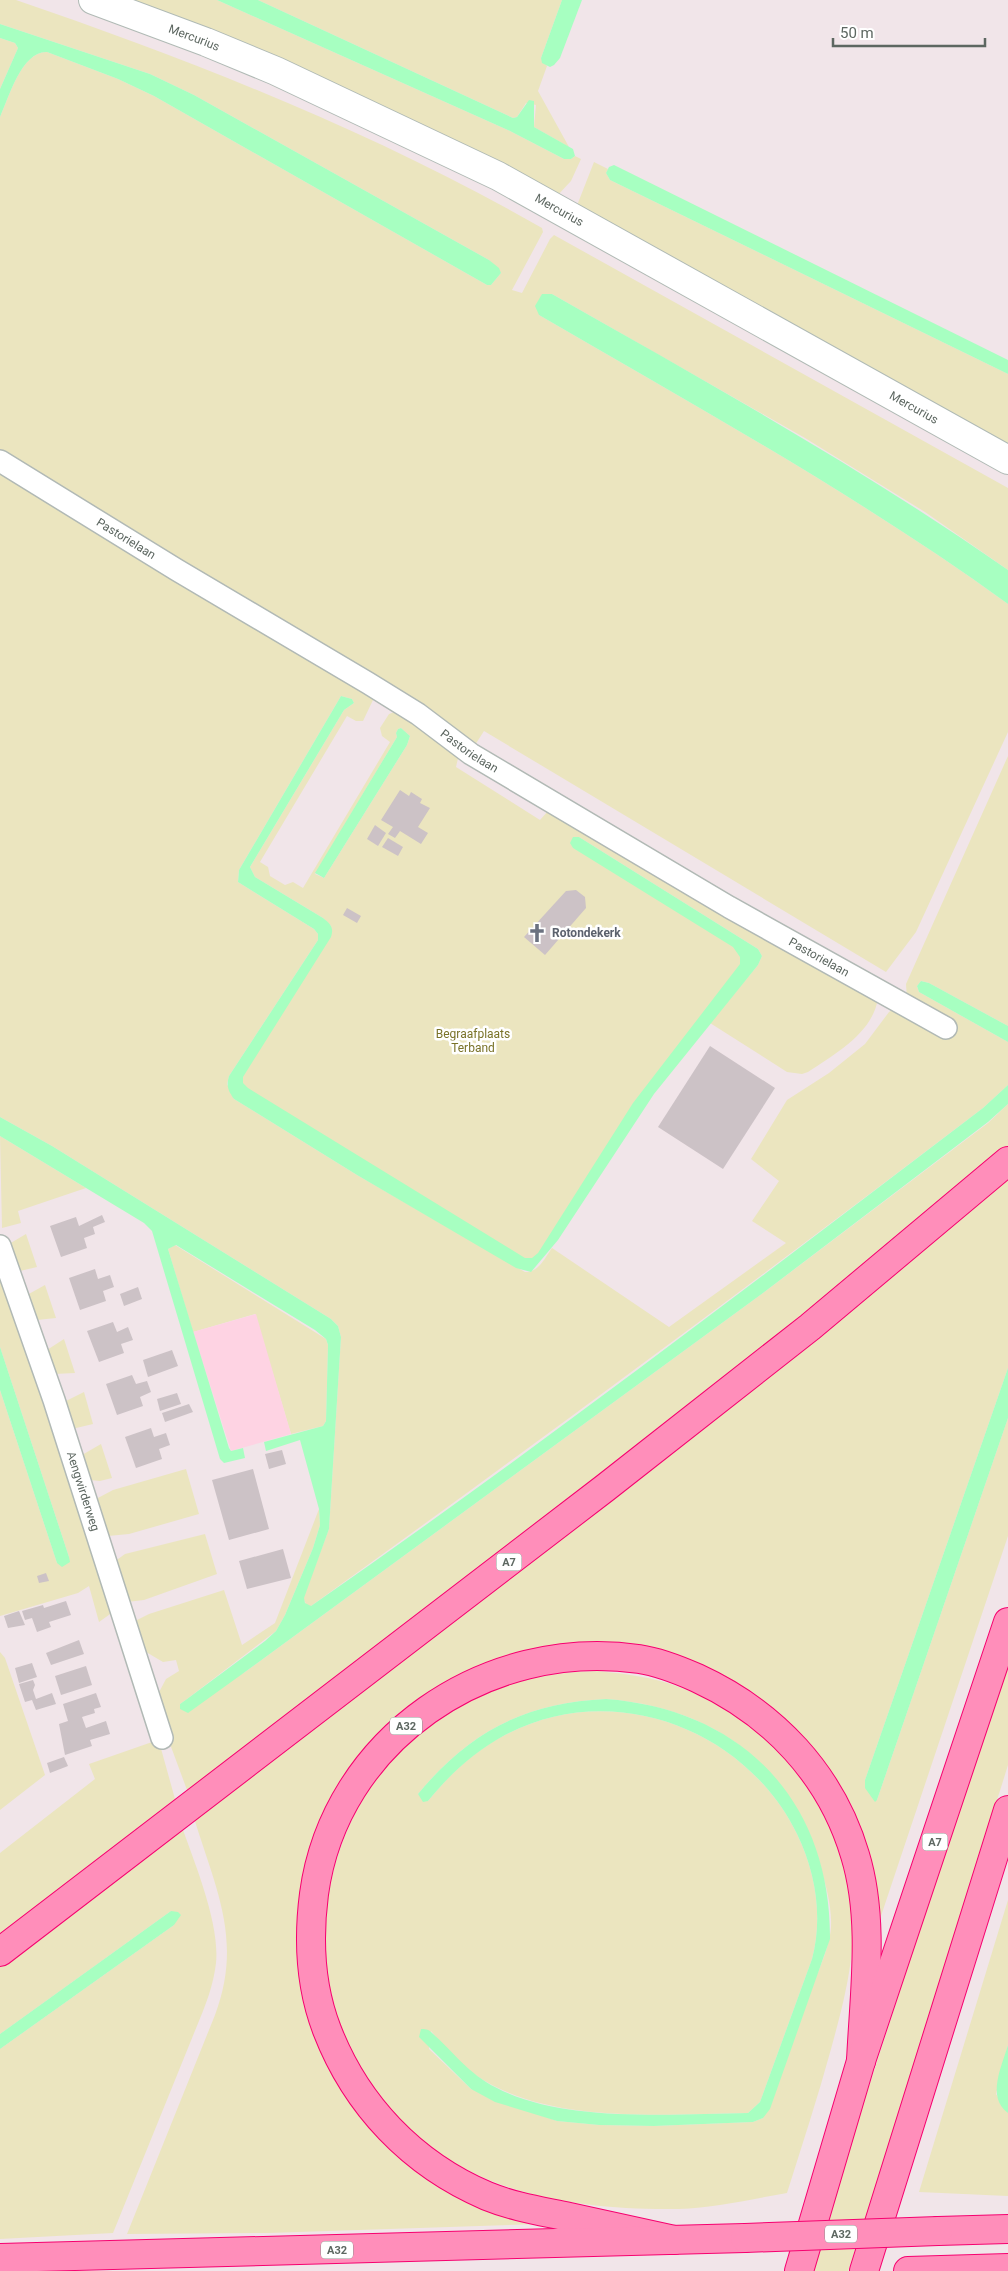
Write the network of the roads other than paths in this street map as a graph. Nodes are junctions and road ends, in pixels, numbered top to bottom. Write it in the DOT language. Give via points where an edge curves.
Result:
graph roads {
  1 [pos="93,0"];
  2 [pos="1008,460"];
  3 [pos="0,461"];
  4 [pos="946,1028"];
  5 [pos="1008,1161"];
  6 [pos="0,1246"];
  7 [pos="1008,1622"];
  8 [pos="162,1738"];
  9 [pos="1008,1810"];
  10 [pos="1008,1848"];
  11 [pos="981,1892"];
  12 [pos="0,1952"];
  13 [pos="861,2061"];
  14 [pos="1008,2229"];
  15 [pos="674,2240"];
  16 [pos="0,2258"];
  17 [pos="1008,2268"];
  18 [pos="926,2270"];
  19 [pos="799,2271"];
  20 [pos="864,2271"];
  21 [pos="908,2271"];
  1 -- 2 [label="street, Mercurius" via="276,71 498,176"];
  3 -- 4 [label="street, Pastorielaan" via="418,714 488,764 729,907"];
  5 -- 12 [label="highway, A7" via="810,1327 636,1464"];
  6 -- 8 [label="street, Aengwirderweg" via="54,1400"];
  7 -- 13 [label="highway, A7"];
  9 -- 11 [label="highway"];
  10 -- 11 [label="highway"];
  11 -- 20 [label="highway"];
  13 -- 15 [label="highway, A32" via="866,1932 857,1858 827,1789 795,1747 754,1710 678,1669 641,1659 565,1658 530,1664 454,1693 424,1711 393,1737 366,1769 329,1836 317,1874 312,1909 310,1942 314,1981 323,2018 354,2087 381,2122 410,2150 450,2177 486,2195 520,2208"];
  13 -- 19 [label="highway, A7"];
  14 -- 15 [label="highway, A32, bridge"];
  15 -- 16 [label="highway, A32"];
  17 -- 18 [label="highway"];
  18 -- 21 [label="highway"];
}
